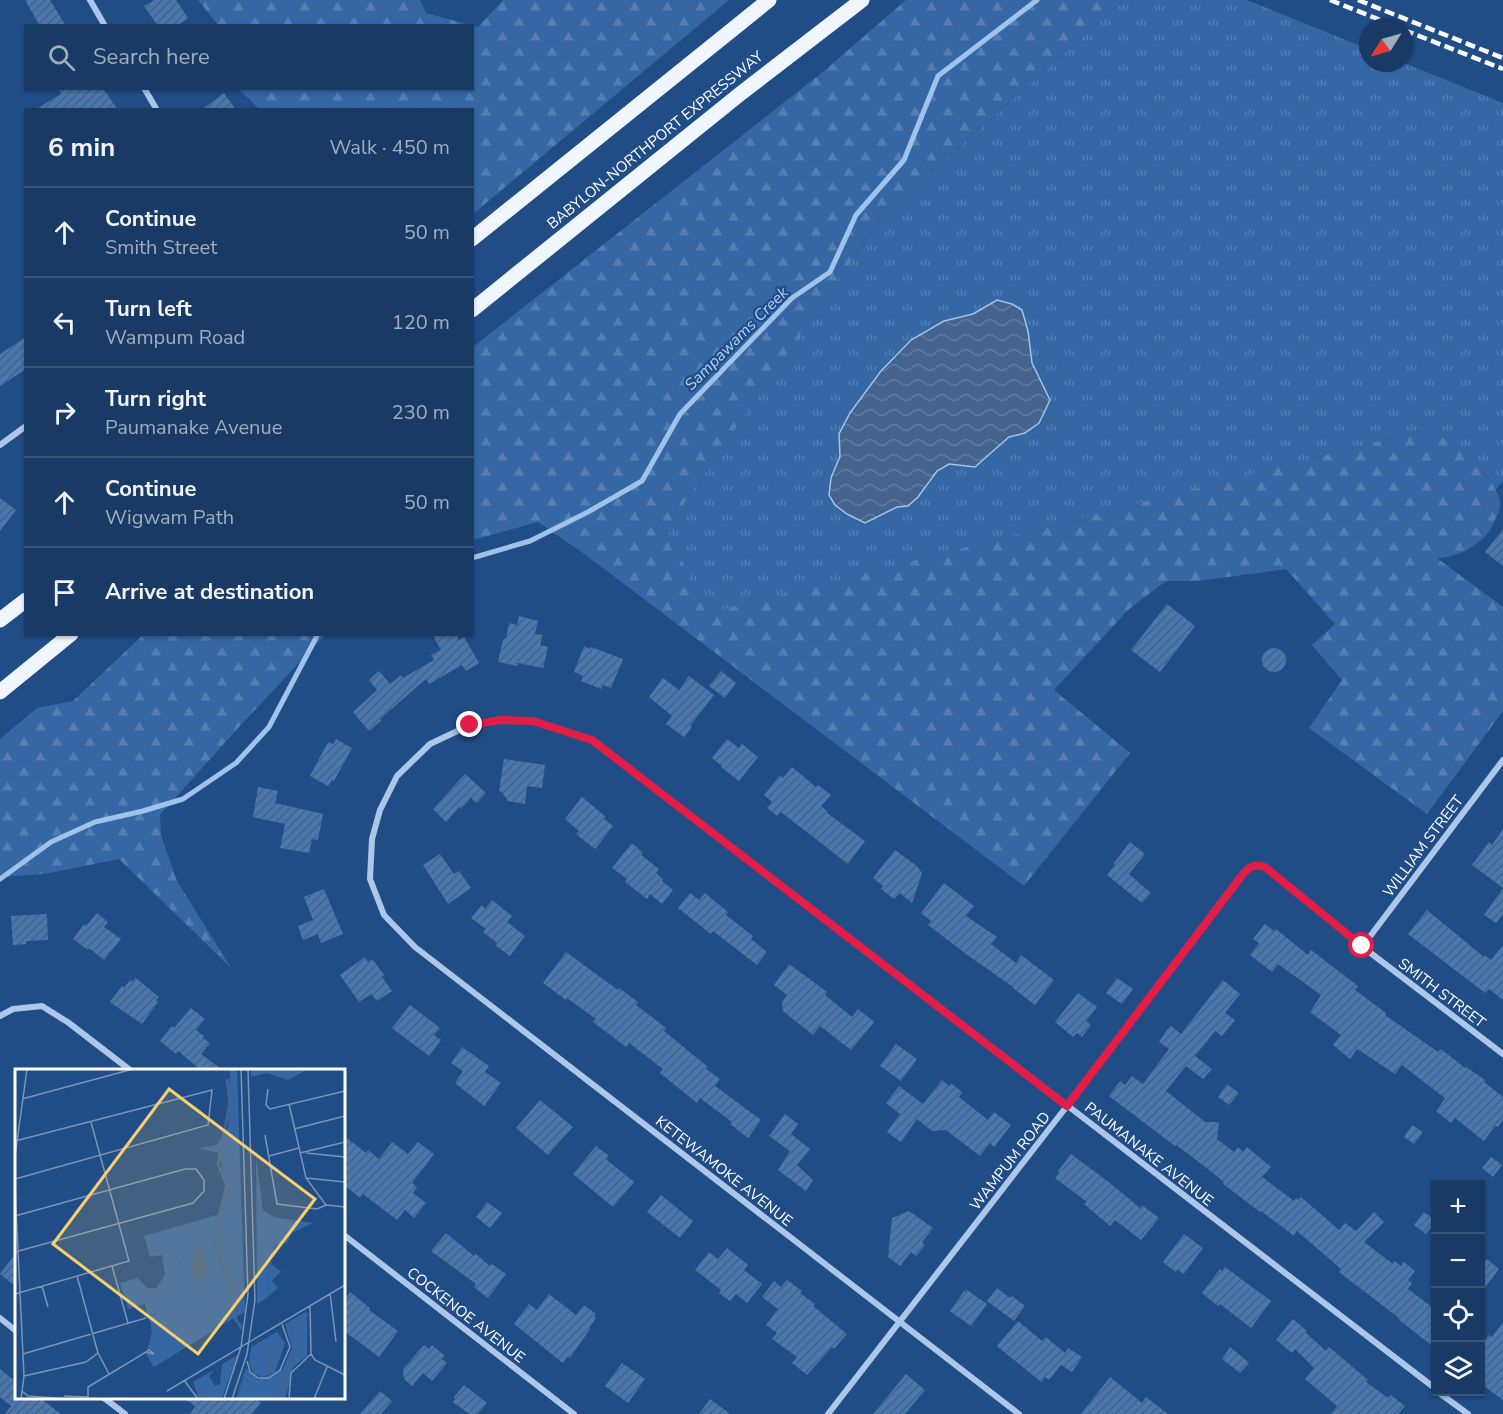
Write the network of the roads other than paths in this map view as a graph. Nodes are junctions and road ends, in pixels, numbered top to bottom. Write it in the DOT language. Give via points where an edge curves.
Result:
graph roads {
  1 [pos="90,0"];
  2 [pos="769,0"];
  3 [pos="862,0"];
  4 [pos="104,24"];
  5 [pos="145,90"];
  6 [pos="156,108"];
  7 [pos="474,237"];
  8 [pos="474,308"];
  9 [pos="24,427"];
  10 [pos="0,445"];
  11 [pos="24,602"];
  12 [pos="0,621"];
  13 [pos="69,636"];
  14 [pos="0,692"];
  15 [pos="1503,760"];
  16 [pos="1252,866"];
  17 [pos="415,946"];
  18 [pos="1362,946"];
  19 [pos="0,1016"];
  20 [pos="1503,1054"];
  21 [pos="127,1069"];
  22 [pos="1067,1106"];
  23 [pos="345,1237"];
  24 [pos="0,1318"];
  25 [pos="900,1322"];
  26 [pos="15,1330"];
  27 [pos="1431,1385"];
  28 [pos="1445,1396"];
  29 [pos="105,1399"];
  30 [pos="125,1414"];
  31 [pos="574,1414"];
  32 [pos="828,1414"];
  33 [pos="1019,1414"];
  34 [pos="1468,1414"];
  1 -- 4 [label="street"];
  2 -- 7 [label="main road"];
  3 -- 8 [label="main road, BABYLON-NORTHPORT EXPRESSWAY"];
  5 -- 6 [label="street"];
  9 -- 10 [label="street"];
  11 -- 12 [label="main road"];
  13 -- 14 [label="main road"];
  15 -- 18 [label="street, WILLIAM STREET"];
  16 -- 18 [label="street, SMITH STREET" via="1265,867"];
  16 -- 22 [label="street, WAMPUM ROAD"];
  17 -- 22 [label="street, PAUMANAKE AVENUE" via="384,915 370,879 372,839 380,810 397,776 430,744 470,725 501,720 533,721 592,740"];
  17 -- 25 [label="street, KETEWAMOKE AVENUE"];
  18 -- 20 [label="street, SMITH STREET"];
  19 -- 21 [label="street" via="13,1009 42,1006"];
  22 -- 25 [label="street, WAMPUM ROAD"];
  22 -- 27 [label="street, PAUMANAKE AVENUE"];
  23 -- 31 [label="street, COCKENOE AVENUE"];
  24 -- 26 [label="street"];
  25 -- 32 [label="street, WAMPUM ROAD"];
  25 -- 33 [label="street, KETEWAMOKE AVENUE"];
  28 -- 34 [label="street, PAUMANAKE AVENUE"];
  29 -- 30 [label="street"];
}
